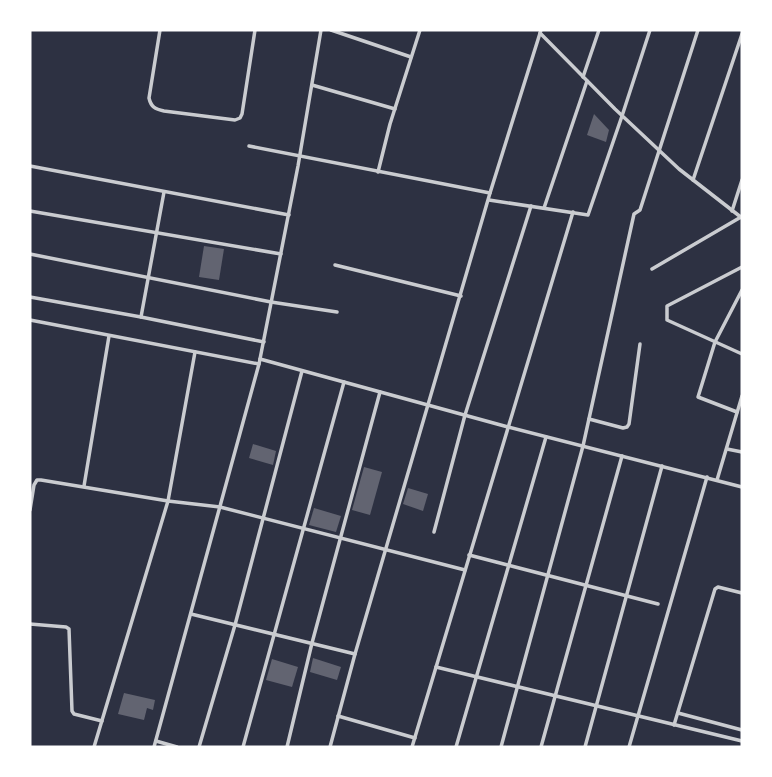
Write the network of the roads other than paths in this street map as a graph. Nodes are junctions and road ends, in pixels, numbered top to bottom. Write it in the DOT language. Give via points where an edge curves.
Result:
graph roads {
  1 [pos="160,30"];
  2 [pos="255,30"];
  3 [pos="321,30"];
  4 [pos="331,30"];
  5 [pos="420,30"];
  6 [pos="598,30"];
  7 [pos="650,30"];
  8 [pos="698,30"];
  9 [pos="540,31"];
  10 [pos="742,34"];
  11 [pos="411,57"];
  12 [pos="585,79"];
  13 [pos="312,85"];
  14 [pos="395,109"];
  15 [pos="622,116"];
  16 [pos="249,146"];
  17 [pos="659,151"];
  18 [pos="299,155"];
  19 [pos="30,166"];
  20 [pos="378,172"];
  21 [pos="693,180"];
  22 [pos="742,180"];
  23 [pos="164,191"];
  24 [pos="490,193"];
  25 [pos="489,200"];
  26 [pos="531,206"];
  27 [pos="544,208"];
  28 [pos="30,211"];
  29 [pos="733,211"];
  30 [pos="573,212"];
  31 [pos="289,215"];
  32 [pos="741,217"];
  33 [pos="157,233"];
  34 [pos="30,254"];
  35 [pos="281,254"];
  36 [pos="335,265"];
  37 [pos="742,267"];
  38 [pos="652,269"];
  39 [pos="148,278"];
  40 [pos="742,290"];
  41 [pos="461,296"];
  42 [pos="30,297"];
  43 [pos="271,302"];
  44 [pos="337,312"];
  45 [pos="141,317"];
  46 [pos="30,320"];
  47 [pos="109,335"];
  48 [pos="264,342"];
  49 [pos="715,342"];
  50 [pos="640,344"];
  51 [pos="195,352"];
  52 [pos="742,354"];
  53 [pos="260,362"];
  54 [pos="302,370"];
  55 [pos="344,382"];
  56 [pos="380,392"];
  57 [pos="742,396"];
  58 [pos="428,405"];
  59 [pos="737,412"];
  60 [pos="465,415"];
  61 [pos="589,419"];
  62 [pos="508,427"];
  63 [pos="546,437"];
  64 [pos="583,446"];
  65 [pos="727,449"];
  66 [pos="742,452"];
  67 [pos="622,456"];
  68 [pos="662,466"];
  69 [pos="707,477"];
  70 [pos="717,480"];
  71 [pos="84,486"];
  72 [pos="742,487"];
  73 [pos="168,501"];
  74 [pos="220,507"];
  75 [pos="30,510"];
  76 [pos="262,518"];
  77 [pos="302,528"];
  78 [pos="435,532"];
  79 [pos="340,538"];
  80 [pos="386,549"];
  81 [pos="469,555"];
  82 [pos="509,565"];
  83 [pos="465,570"];
  84 [pos="548,575"];
  85 [pos="586,585"];
  86 [pos="742,593"];
  87 [pos="627,595"];
  88 [pos="658,604"];
  89 [pos="191,614"];
  90 [pos="30,624"];
  91 [pos="235,625"];
  92 [pos="274,634"];
  93 [pos="313,643"];
  94 [pos="355,654"];
  95 [pos="436,667"];
  96 [pos="476,677"];
  97 [pos="518,687"];
  98 [pos="555,696"];
  99 [pos="596,707"];
  100 [pos="678,713"];
  101 [pos="338,716"];
  102 [pos="637,717"];
  103 [pos="102,721"];
  104 [pos="674,725"];
  105 [pos="742,730"];
  106 [pos="415,738"];
  107 [pos="156,741"];
  108 [pos="742,741"];
  109 [pos="94,747"];
  110 [pos="154,747"];
  111 [pos="177,747"];
  112 [pos="199,747"];
  113 [pos="243,747"];
  114 [pos="287,747"];
  115 [pos="330,747"];
  116 [pos="412,747"];
  117 [pos="456,747"];
  118 [pos="501,747"];
  119 [pos="541,747"];
  120 [pos="585,747"];
  121 [pos="629,747"];
  1 -- 2 [label="street" via="150,104 164,111 235,120 242,114"];
  3 -- 13 [label="street"];
  4 -- 11 [label="street"];
  5 -- 11 [label="street"];
  6 -- 12 [label="street"];
  7 -- 15 [label="street"];
  8 -- 17 [label="street"];
  9 -- 12 [label="street"];
  9 -- 24 [label="street"];
  10 -- 21 [label="street"];
  11 -- 14 [label="street"];
  12 -- 15 [label="street"];
  12 -- 27 [label="street"];
  13 -- 14 [label="street"];
  13 -- 18 [label="street"];
  14 -- 20 [label="street"];
  15 -- 17 [label="street"];
  15 -- 30 [label="street" via="588,215"];
  16 -- 18 [label="street"];
  17 -- 21 [label="street"];
  17 -- 61 [label="street" via="640,210 634,214"];
  18 -- 20 [label="street"];
  18 -- 31 [label="street"];
  19 -- 23 [label="street"];
  20 -- 24 [label="street"];
  21 -- 29 [label="street"];
  22 -- 29 [label="street"];
  23 -- 31 [label="street"];
  23 -- 33 [label="street"];
  24 -- 25 [label="street"];
  25 -- 26 [label="street"];
  25 -- 41 [label="street"];
  26 -- 27 [label="street"];
  26 -- 60 [label="street"];
  27 -- 30 [label="street"];
  28 -- 33 [label="street"];
  29 -- 32 [label="street"];
  30 -- 62 [label="street"];
  31 -- 35 [label="street"];
  32 -- 38 [label="street"];
  33 -- 35 [label="street"];
  33 -- 39 [label="street"];
  34 -- 39 [label="street"];
  35 -- 43 [label="street"];
  36 -- 41 [label="street"];
  37 -- 49 [label="street" via="667,306 667,320"];
  39 -- 43 [label="street"];
  39 -- 45 [label="street"];
  40 -- 49 [label="street"];
  41 -- 58 [label="street"];
  42 -- 45 [label="street"];
  43 -- 44 [label="street"];
  43 -- 48 [label="street"];
  45 -- 48 [label="street"];
  46 -- 47 [label="street"];
  47 -- 51 [label="street"];
  47 -- 71 [label="street"];
  48 -- 53 [label="street"];
  49 -- 52 [label="street"];
  49 -- 59 [label="street" via="698,397"];
  50 -- 61 [label="street" via="629,424 623,428"];
  51 -- 53 [label="street"];
  51 -- 73 [label="street"];
  53 -- 54 [label="street"];
  53 -- 74 [label="street"];
  54 -- 55 [label="street"];
  54 -- 76 [label="street"];
  55 -- 56 [label="street"];
  55 -- 77 [label="street"];
  56 -- 58 [label="street"];
  56 -- 79 [label="street"];
  57 -- 59 [label="street"];
  58 -- 60 [label="street"];
  58 -- 80 [label="street"];
  59 -- 65 [label="street"];
  60 -- 62 [label="street"];
  60 -- 78 [label="street"];
  61 -- 64 [label="street"];
  62 -- 63 [label="street"];
  62 -- 81 [label="street"];
  63 -- 64 [label="street"];
  63 -- 82 [label="street"];
  64 -- 67 [label="street"];
  64 -- 84 [label="street"];
  65 -- 66 [label="street"];
  65 -- 70 [label="street"];
  67 -- 68 [label="street"];
  67 -- 85 [label="street"];
  68 -- 69 [label="street"];
  68 -- 87 [label="street"];
  69 -- 70 [label="street"];
  69 -- 102 [label="street"];
  70 -- 72 [label="street"];
  71 -- 73 [label="street"];
  71 -- 75 [label="street" via="37,480"];
  73 -- 74 [label="street"];
  73 -- 103 [label="street"];
  74 -- 76 [label="street"];
  74 -- 89 [label="street"];
  76 -- 77 [label="street"];
  76 -- 91 [label="street"];
  77 -- 79 [label="street"];
  77 -- 92 [label="street"];
  79 -- 80 [label="street"];
  79 -- 93 [label="street"];
  80 -- 83 [label="street"];
  80 -- 94 [label="street"];
  81 -- 82 [label="street"];
  81 -- 83 [label="street"];
  82 -- 84 [label="street"];
  82 -- 96 [label="street"];
  83 -- 95 [label="street"];
  84 -- 85 [label="street"];
  84 -- 97 [label="street"];
  85 -- 87 [label="street"];
  85 -- 98 [label="street"];
  86 -- 100 [label="street" via="715,589"];
  87 -- 88 [label="street"];
  87 -- 99 [label="street"];
  89 -- 91 [label="street"];
  89 -- 107 [label="street"];
  90 -- 103 [label="street" via="69,629 72,711"];
  91 -- 92 [label="street"];
  91 -- 112 [label="street"];
  92 -- 93 [label="street"];
  92 -- 113 [label="street"];
  93 -- 94 [label="street"];
  93 -- 114 [label="street"];
  94 -- 101 [label="street"];
  95 -- 96 [label="street"];
  95 -- 106 [label="street"];
  96 -- 97 [label="street"];
  96 -- 117 [label="street"];
  97 -- 98 [label="street"];
  97 -- 118 [label="street"];
  98 -- 99 [label="street"];
  98 -- 119 [label="street"];
  99 -- 102 [label="street"];
  99 -- 120 [label="street"];
  100 -- 104 [label="street"];
  100 -- 105 [label="street"];
  101 -- 106 [label="street"];
  101 -- 115 [label="street"];
  102 -- 104 [label="street"];
  102 -- 121 [label="street"];
  103 -- 109 [label="street"];
  104 -- 108 [label="street"];
  106 -- 116 [label="street"];
  107 -- 110 [label="street"];
  107 -- 111 [label="street"];
}
